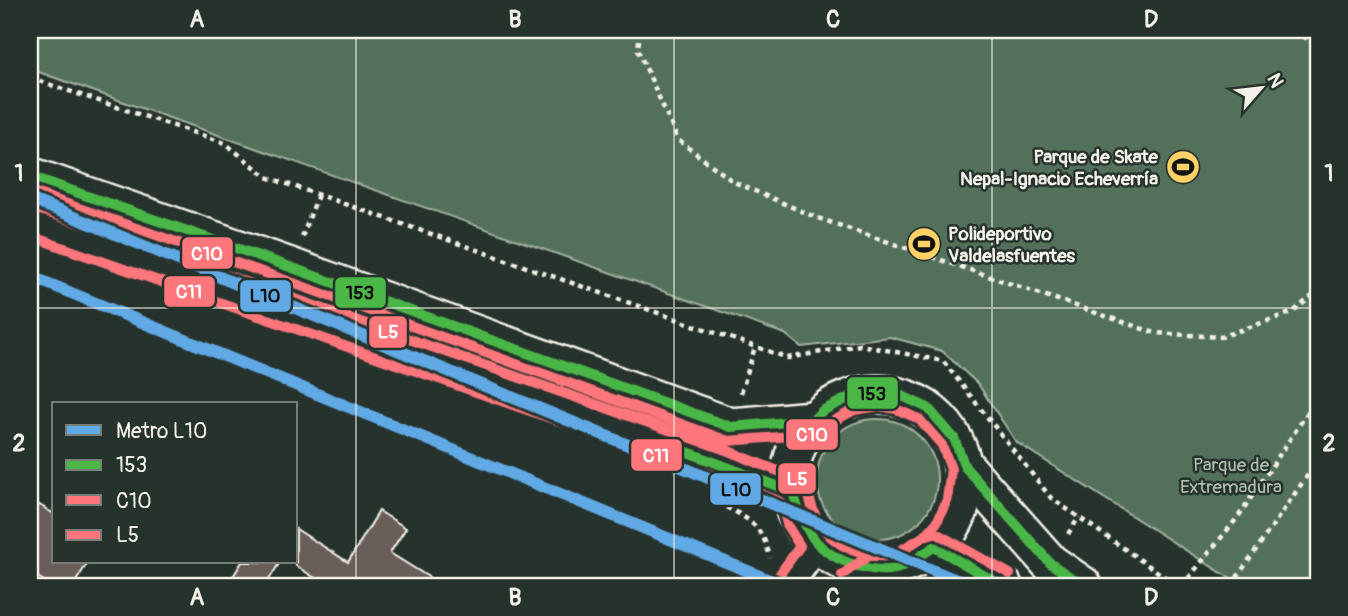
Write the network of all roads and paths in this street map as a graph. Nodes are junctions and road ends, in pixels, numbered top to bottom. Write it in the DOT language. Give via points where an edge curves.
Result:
graph roads {
  1 [pos="640,30"];
  2 [pos="1295,30"];
  3 [pos="1318,47"];
  4 [pos="30,78"];
  5 [pos="30,176"];
  6 [pos="30,221"];
  7 [pos="1318,291"];
  8 [pos="1318,397"];
  9 [pos="813,420"];
  10 [pos="1318,460"];
  11 [pos="721,463"];
  12 [pos="964,467"];
  13 [pos="793,492"];
  14 [pos="817,546"];
  15 [pos="934,547"];
  16 [pos="779,578"];
  17 [pos="862,578"];
  18 [pos="1003,586"];
  19 [pos="1083,586"];
  20 [pos="1180,586"];
  21 [pos="1231,586"];
  1 -- 7 [label="path" via="638,50 678,140 734,182 815,217 1154,333 1221,337 1293,312"];
  2 -- 3 [label="path"];
  4 -- 20 [label="path" via="225,143 267,177 788,358 860,345 943,361 1051,498"];
  5 -- 9 [label="main road" via="731,427"];
  6 -- 11 [label="main road"];
  8 -- 20 [label="path" via="1238,517"];
  9 -- 12 [label="main road" via="850,397 880,392 900,395 928,408 946,428"];
  9 -- 13 [label="main road" via="797,450 791,475"];
  10 -- 21 [label="path"];
  11 -- 13 [label="main road"];
  11 -- 16 [label="path" via="712,500 750,519 763,534"];
  12 -- 15 [label="main road" via="961,504 949,530"];
  12 -- 19 [label="main road" via="1050,563"];
  13 -- 14 [label="main road" via="801,522"];
  14 -- 16 [label="street"];
  14 -- 17 [label="main road"];
  15 -- 17 [label="main road" via="896,569"];
  15 -- 18 [label="main road"];
}
